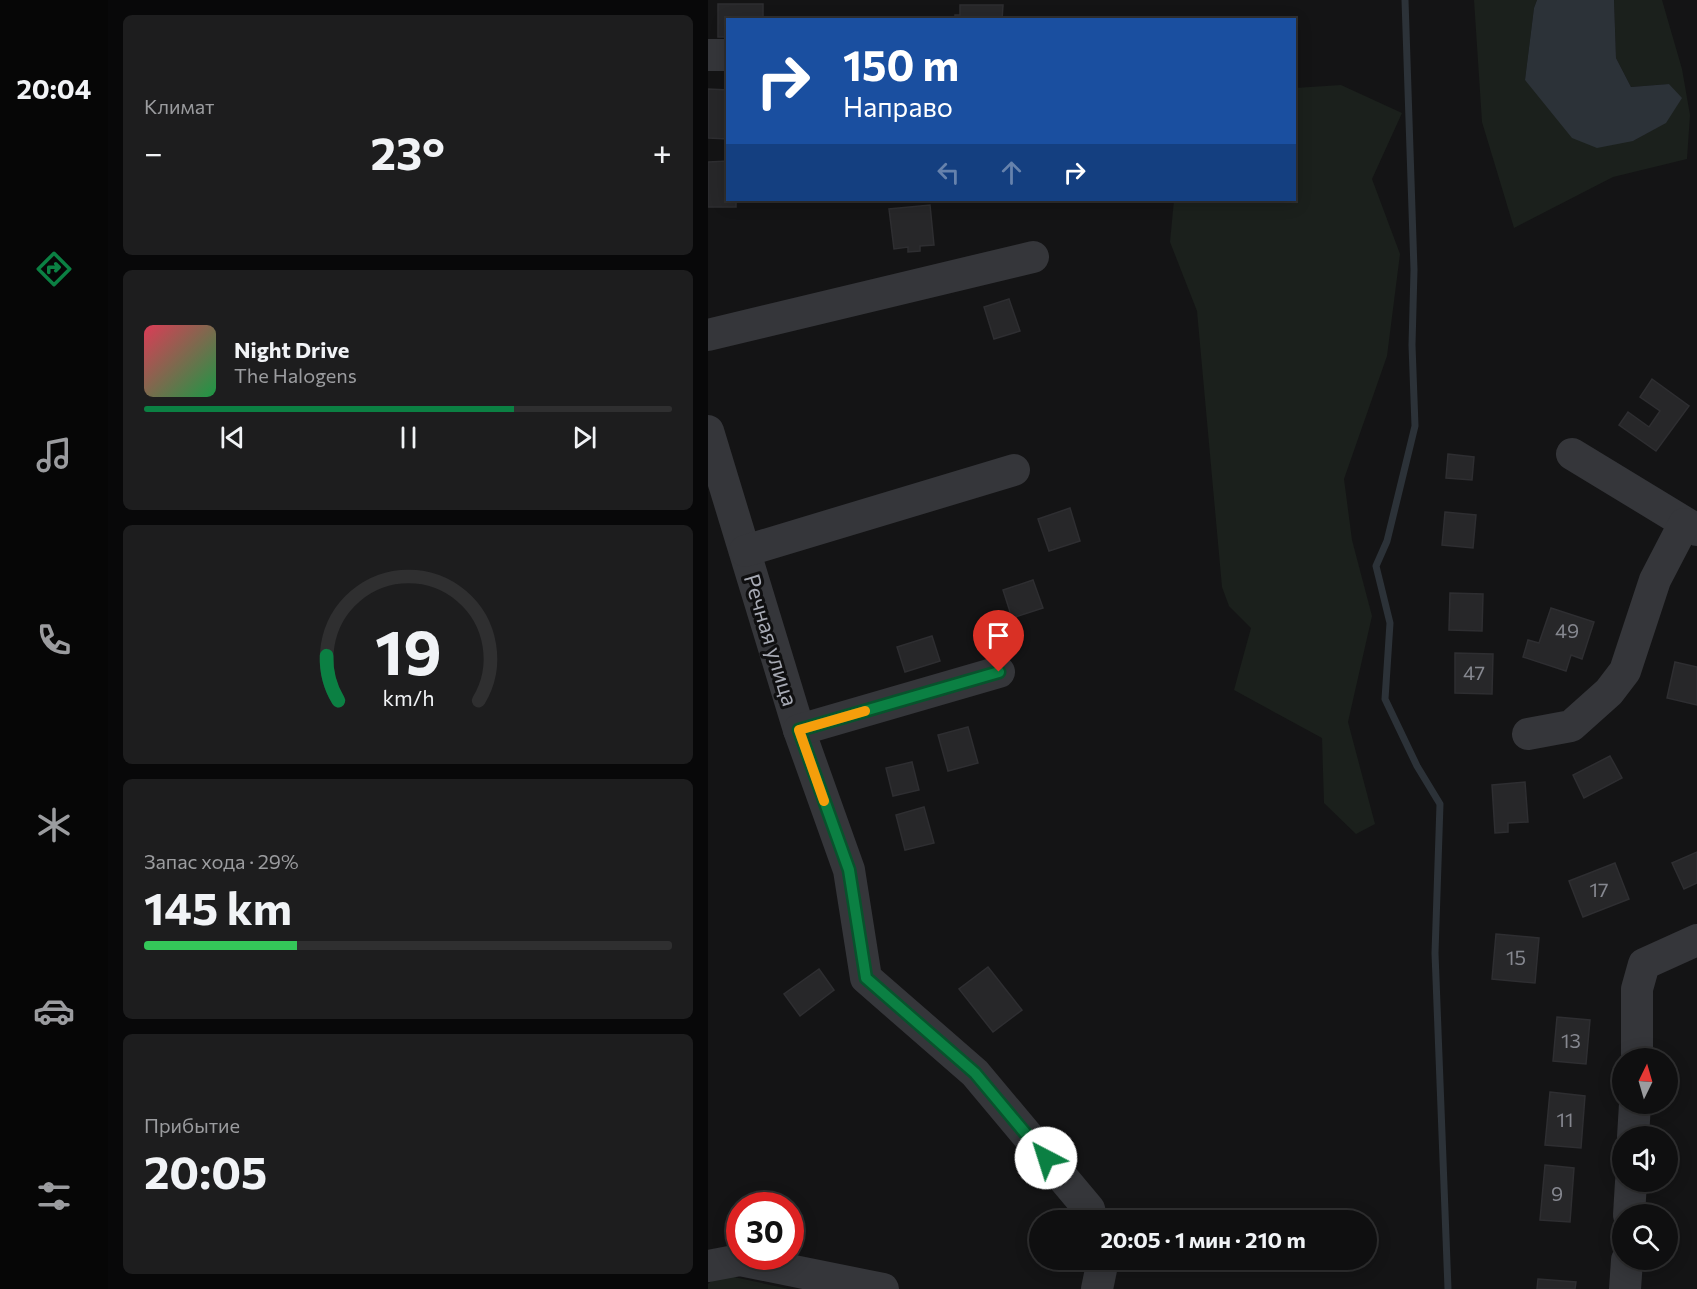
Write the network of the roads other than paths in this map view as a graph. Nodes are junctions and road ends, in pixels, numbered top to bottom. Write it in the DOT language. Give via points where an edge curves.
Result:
graph roads {
  1 [pos="708,55"];
  2 [pos="726,55"];
  3 [pos="1033,256"];
  4 [pos="708,335"];
  5 [pos="708,431"];
  6 [pos="1572,454"];
  7 [pos="1014,470"];
  8 [pos="1690,527"];
  9 [pos="745,551"];
  10 [pos="999,672"];
  11 [pos="799,730"];
  12 [pos="1528,734"];
  13 [pos="1697,939"];
  14 [pos="1636,1048"];
  15 [pos="1089,1210"];
  16 [pos="708,1266"];
  17 [pos="1101,1270"];
  18 [pos="1626,1270"];
  19 [pos="883,1289"];
  20 [pos="1097,1289"];
  21 [pos="1625,1289"];
  1 -- 2 [label="street"];
  3 -- 4 [label="street"];
  5 -- 9 [label="street, Речная улица"];
  6 -- 8 [label="street"];
  7 -- 9 [label="street"];
  8 -- 12 [label="street" via="1655,580 1625,671 1609,692 1571,726"];
  9 -- 11 [label="street, Речная улица"];
  10 -- 11 [label="street"];
  11 -- 15 [label="street, Речная улица" via="849,870 866,978 975,1073"];
  13 -- 14 [label="street" via="1644,964 1637,989"];
  16 -- 19 [label="street" via="740,1260"];
  17 -- 20 [label="street"];
  18 -- 21 [label="street"];
}
